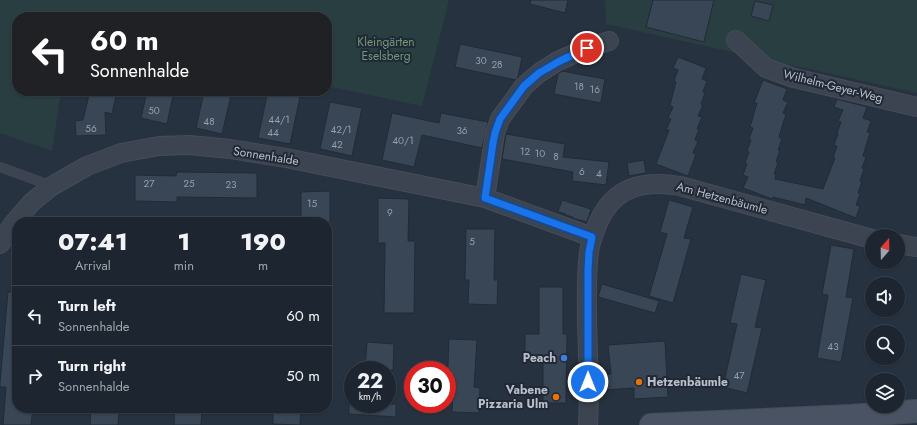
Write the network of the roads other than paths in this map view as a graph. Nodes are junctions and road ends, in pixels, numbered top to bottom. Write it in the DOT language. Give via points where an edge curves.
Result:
graph roads {
  1 [pos="736,40"];
  2 [pos="610,41"];
  3 [pos="917,107"];
  4 [pos="0,167"];
  5 [pos="52,186"];
  6 [pos="485,198"];
  7 [pos="19,217"];
  8 [pos="12,226"];
  9 [pos="592,237"];
  10 [pos="865,237"];
  11 [pos="0,244"];
  12 [pos="905,245"];
  13 [pos="917,247"];
  14 [pos="917,411"];
  15 [pos="588,425"];
  16 [pos="651,425"];
  1 -- 3 [label="street, Wilhelm-Geyer-Weg" via="766,68 794,78"];
  2 -- 6 [label="street" via="587,48 558,62 524,86 500,119 495,133"];
  4 -- 5 [label="lane"];
  5 -- 6 [label="street, Sonnenhalde" via="87,166 121,153 159,146 189,145 286,158"];
  5 -- 7 [label="street, Sonnenhalde" via="32,202"];
  6 -- 9 [label="street, Sonnenhalde"];
  8 -- 11 [label="street, Sonnenhalde"];
  9 -- 10 [label="street, Am Hetzenbäumle" via="606,208 613,200 634,187 663,183 698,190"];
  9 -- 15 [label="street, Am Hetzenbäumle" via="587,308"];
  12 -- 13 [label="street"];
  14 -- 16 [label="street"];
}
